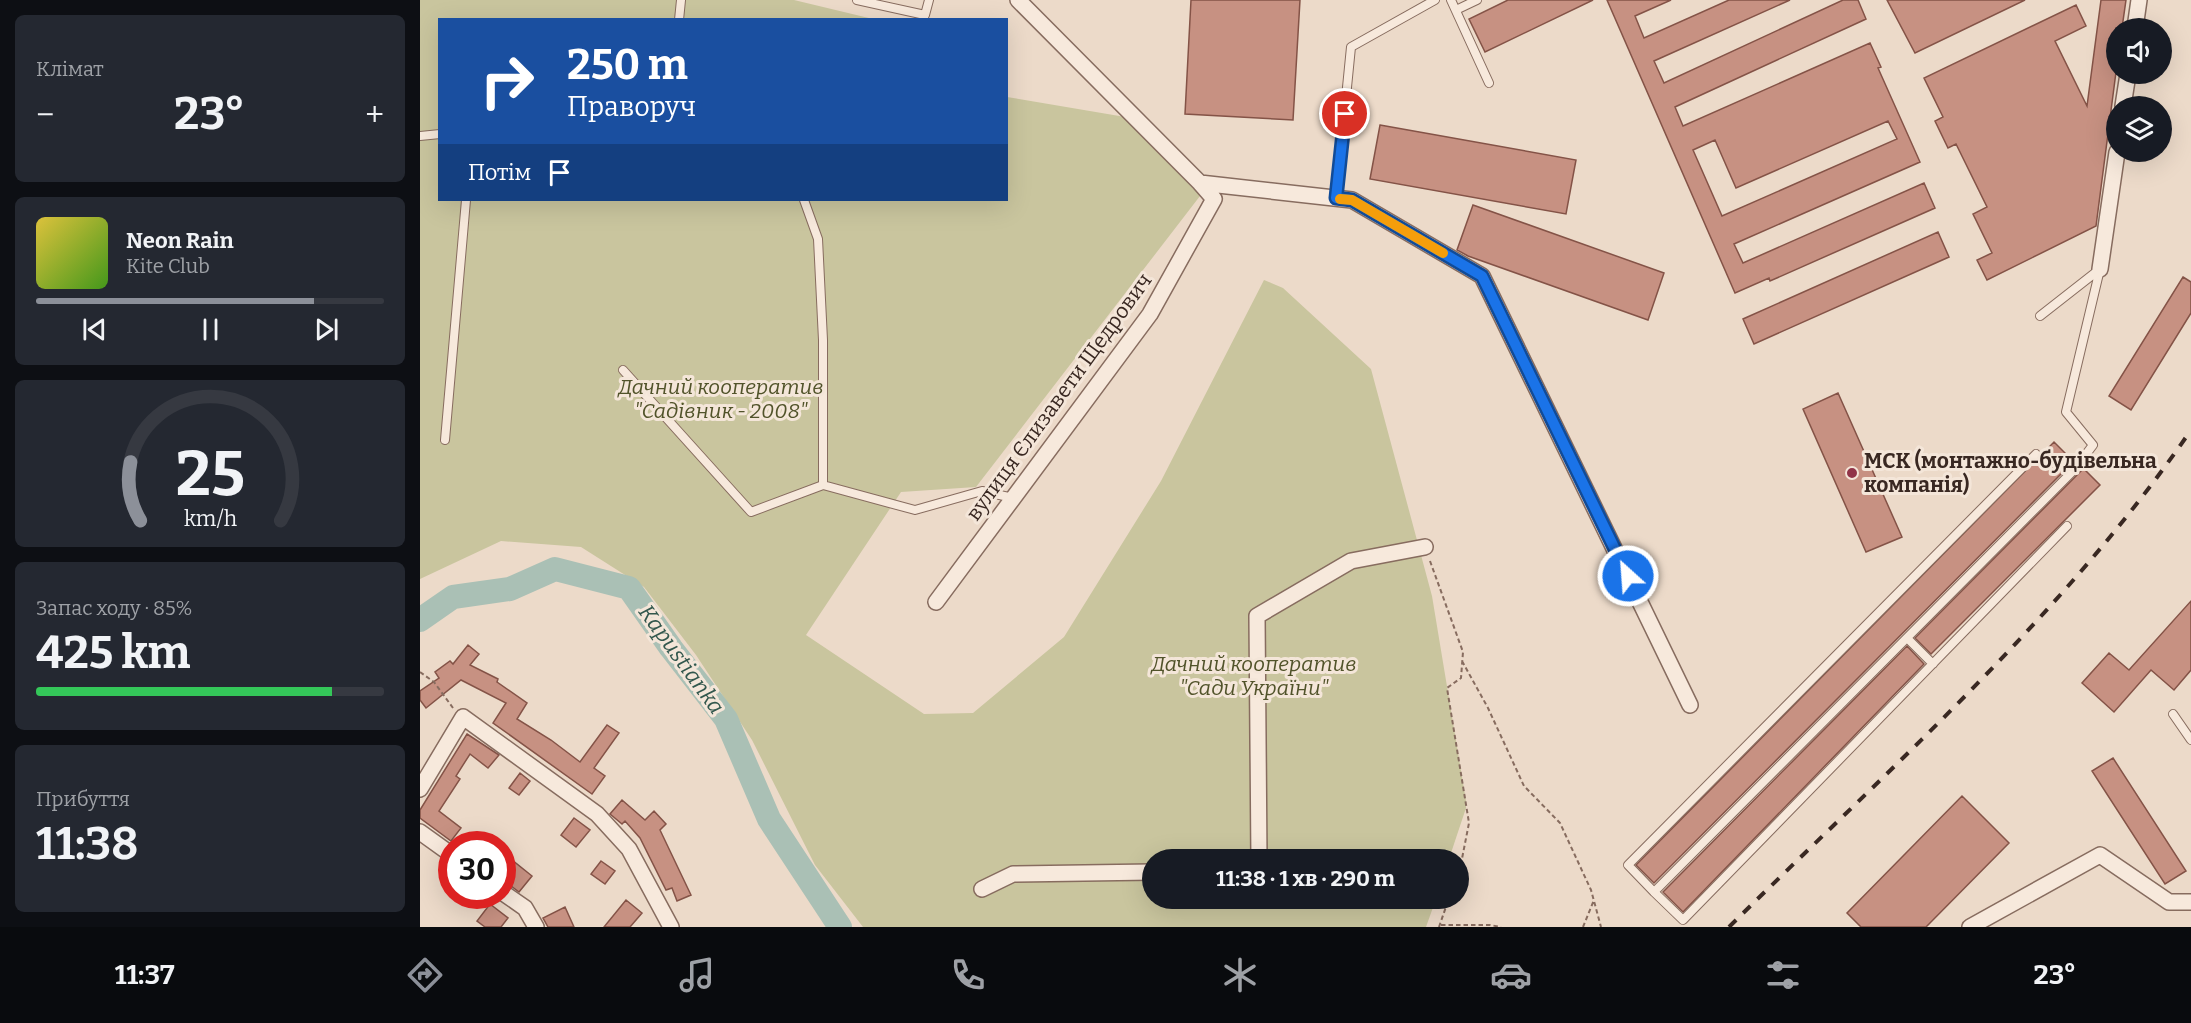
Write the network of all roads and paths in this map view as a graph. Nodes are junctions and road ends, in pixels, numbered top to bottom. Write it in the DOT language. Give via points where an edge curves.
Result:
graph roads {
  1 [pos="681,0"];
  2 [pos="856,0"];
  3 [pos="929,0"];
  4 [pos="1018,0"];
  5 [pos="1435,0"];
  6 [pos="1451,0"];
  7 [pos="1477,0"];
  8 [pos="2139,0"];
  9 [pos="1456,10"];
  10 [pos="679,18"];
  11 [pos="2136,18"];
  12 [pos="1489,83"];
  13 [pos="438,134"];
  14 [pos="420,136"];
  15 [pos="2116,162"];
  16 [pos="1200,183"];
  17 [pos="1336,198"];
  18 [pos="466,201"];
  19 [pos="804,201"];
  20 [pos="2100,269"];
  21 [pos="2040,316"];
  22 [pos="623,369"];
  23 [pos="445,440"];
  24 [pos="2036,454"];
  25 [pos="824,485"];
  26 [pos="1014,498"];
  27 [pos="2067,526"];
  28 [pos="1425,547"];
  29 [pos="936,602"];
  30 [pos="1907,638"];
  31 [pos="1462,662"];
  32 [pos="1933,664"];
  33 [pos="420,672"];
  34 [pos="1690,705"];
  35 [pos="2173,714"];
  36 [pos="463,717"];
  37 [pos="2191,740"];
  38 [pos="420,789"];
  39 [pos="420,832"];
  40 [pos="438,845"];
  41 [pos="1259,849"];
  42 [pos="1464,849"];
  43 [pos="1142,872"];
  44 [pos="982,889"];
  45 [pos="1654,892"];
  46 [pos="1594,900"];
  47 [pos="516,902"];
  48 [pos="2191,902"];
  49 [pos="1443,909"];
  50 [pos="1440,926"];
  51 [pos="536,927"];
  52 [pos="671,927"];
  53 [pos="1501,927"];
  54 [pos="1583,927"];
  55 [pos="1601,927"];
  56 [pos="1970,927"];
  1 -- 10 [label="lane"];
  2 -- 3 [label="lane" via="925,15"];
  4 -- 16 [label="street, вулиця Єлизавети Щедрович"];
  5 -- 17 [label="lane" via="1351,47"];
  6 -- 9 [label="lane"];
  7 -- 9 [label="lane"];
  8 -- 11 [label="street"];
  9 -- 12 [label="lane"];
  13 -- 14 [label="lane"];
  15 -- 20 [label="street"];
  16 -- 17 [label="street"];
  16 -- 26 [label="street, вулиця Єлизавети Щедрович" via="1214,199 1150,314"];
  17 -- 34 [label="street" via="1352,200 1482,276"];
  18 -- 23 [label="lane"];
  19 -- 25 [label="lane" via="818,239"];
  20 -- 21 [label="lane"];
  20 -- 30 [label="lane" via="2066,412 2092,445 2074,470"];
  22 -- 25 [label="lane" via="751,512"];
  24 -- 45 [label="lane" via="1628,865"];
  25 -- 26 [label="lane" via="915,510 982,491"];
  26 -- 29 [label="street, вулиця Єлизавети Щедрович"];
  27 -- 32 [label="lane"];
  28 -- 31 [label="path" via="1462,652"];
  28 -- 41 [label="street" via="1351,561 1257,616"];
  30 -- 32 [label="lane"];
  30 -- 45 [label="lane"];
  31 -- 42 [label="path" via="1461,678 1447,688 1469,823"];
  31 -- 46 [label="path" via="1524,786 1560,823"];
  32 -- 45 [label="lane" via="1683,920"];
  33 -- 36 [label="path" via="434,682"];
  35 -- 37 [label="lane"];
  36 -- 38 [label="street"];
  36 -- 52 [label="street" via="597,814 629,849"];
  39 -- 40 [label="street"];
  43 -- 44 [label="street" via="1013,874"];
  46 -- 54 [label="path"];
  46 -- 55 [label="path"];
  47 -- 51 [label="street" via="525,908"];
  48 -- 56 [label="street" via="2169,902 2100,855"];
  49 -- 50 [label="path"];
  50 -- 53 [label="path"];
}
